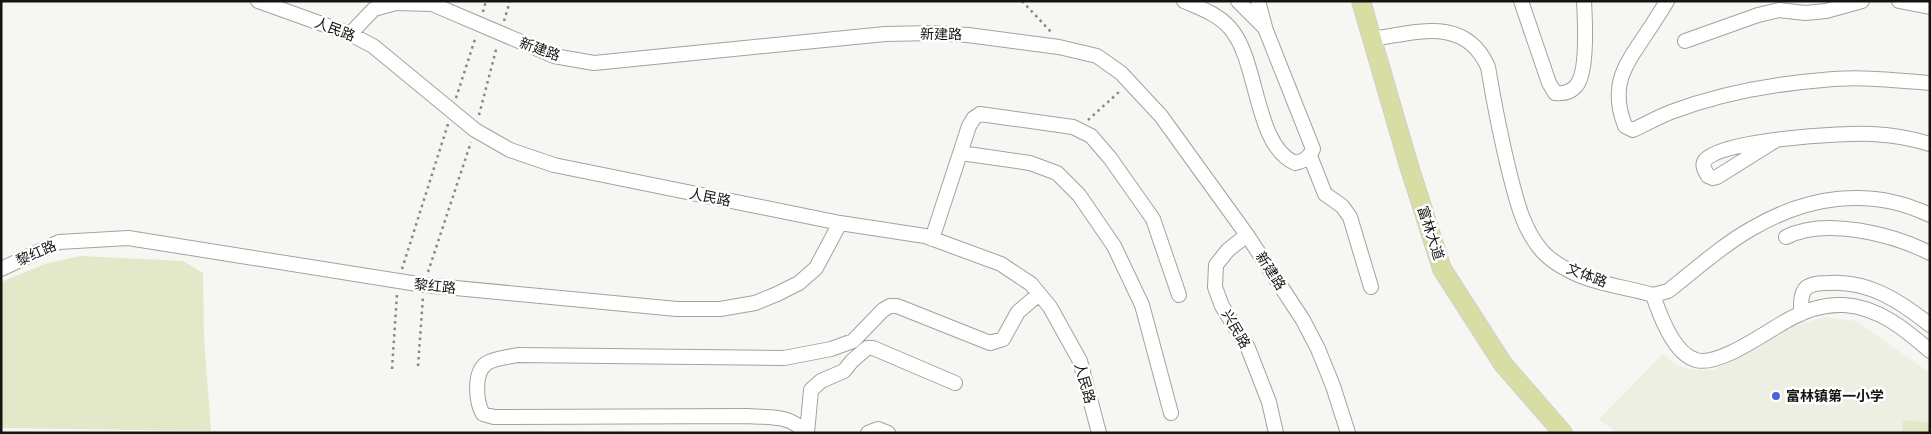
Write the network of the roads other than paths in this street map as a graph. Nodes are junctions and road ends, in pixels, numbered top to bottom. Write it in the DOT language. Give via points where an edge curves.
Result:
graph roads {
  1 [pos="258,1"];
  2 [pos="1184,1"];
  3 [pos="1238,1"];
  4 [pos="1258,1"];
  5 [pos="1361,1"];
  6 [pos="1521,1"];
  7 [pos="1584,1"];
  8 [pos="1667,1"];
  9 [pos="1766,1"];
  10 [pos="1862,1"];
  11 [pos="1899,1"];
  12 [pos="1846,4"];
  13 [pos="1930,7"];
  14 [pos="1779,10"];
  15 [pos="1265,28"];
  16 [pos="350,34"];
  17 [pos="1372,39"];
  18 [pos="1685,40"];
  19 [pos="1930,83"];
  20 [pos="1776,140"];
  21 [pos="1930,144"];
  22 [pos="961,153"];
  23 [pos="1310,156"];
  24 [pos="1930,215"];
  25 [pos="840,223"];
  26 [pos="1247,235"];
  27 [pos="1786,237"];
  28 [pos="932,238"];
  29 [pos="1930,253"];
  30 [pos="1,269"];
  31 [pos="1371,287"];
  32 [pos="1039,294"];
  33 [pos="1178,294"];
  34 [pos="1653,295"];
  35 [pos="1800,314"];
  36 [pos="1930,325"];
  37 [pos="1930,351"];
  38 [pos="955,382"];
  39 [pos="1171,413"];
  40 [pos="806,433"];
  41 [pos="868,433"];
  42 [pos="888,433"];
  43 [pos="1099,433"];
  44 [pos="1276,433"];
  45 [pos="1348,433"];
  46 [pos="1563,433"];
  1 -- 16 [label="street, 人民路"];
  2 -- 23 [label="street" via="1214,14 1230,27 1242,47 1267,126 1287,160 1295,163"];
  3 -- 15 [label="street"];
  4 -- 15 [label="street"];
  5 -- 17 [label="main road, 富林大道"];
  6 -- 7 [label="street" via="1548,83 1555,93 1565,94 1577,86 1584,67"];
  8 -- 19 [label="street" via="1626,63 1620,78 1620,114 1625,126 1633,130 1670,112 1768,87 1825,79"];
  9 -- 14 [label="street"];
  10 -- 12 [label="street"];
  11 -- 13 [label="street"];
  12 -- 14 [label="street" via="1806,13"];
  14 -- 18 [label="street"];
  15 -- 23 [label="street" via="1313,150"];
  16 -- 25 [label="street, 人民路" via="373,46 475,130 510,150 554,165"];
  16 -- 26 [label="street, 新建路" via="374,9 396,3 432,4 554,56 594,64 885,34 968,35 1059,47 1096,56 1121,73 1161,116"];
  17 -- 34 [label="street, 文体路" via="1435,30 1462,37 1473,46 1488,67 1501,140 1520,211 1528,230 1543,251 1571,272"];
  17 -- 46 [label="main road, 富林大道" via="1442,268 1503,364"];
  20 -- 21 [label="street" via="1812,135 1871,134 1896,135"];
  22 -- 28 [label="street"];
  22 -- 33 [label="street" via="969,126 980,114 1073,127 1091,136 1153,219"];
  22 -- 39 [label="street" via="1030,163 1057,174 1079,195 1114,246 1142,305"];
  23 -- 31 [label="street" via="1326,194 1350,217"];
  24 -- 34 [label="street" via="1877,198 1853,197 1792,209 1752,228 1668,291"];
  25 -- 28 [label="street, 人民路"];
  25 -- 30 [label="street, 黎红路" via="816,268 800,283 754,303 720,308 677,309 424,285 128,238 60,242"];
  26 -- 44 [label="street, 兴民路" via="1216,265 1215,287 1222,306 1248,348 1269,402"];
  26 -- 45 [label="street, 新建路" via="1303,320 1333,386"];
  27 -- 29 [label="street" via="1797,231 1814,229 1866,232 1897,239"];
  28 -- 32 [label="street, 人民路" via="1001,264 1031,284"];
  32 -- 40 [label="street" via="1018,312 1003,339 990,343 890,306 853,341 831,349 784,358 518,355 489,362 482,367 479,380 479,406 483,414 494,417 748,416 790,419"];
  32 -- 43 [label="street, 人民路" via="1050,307 1080,361"];
  34 -- 35 [label="street" via="1674,342 1690,358 1698,361 1709,361 1730,353"];
  35 -- 36 [label="street" via="1802,294 1806,289 1818,283 1833,282 1877,290"];
  35 -- 37 [label="street" via="1826,306 1861,307 1898,325"];
  38 -- 40 [label="street" via="867,348 844,371 821,381 811,390"];
  41 -- 42 [label="street" via="878,429"];
}
